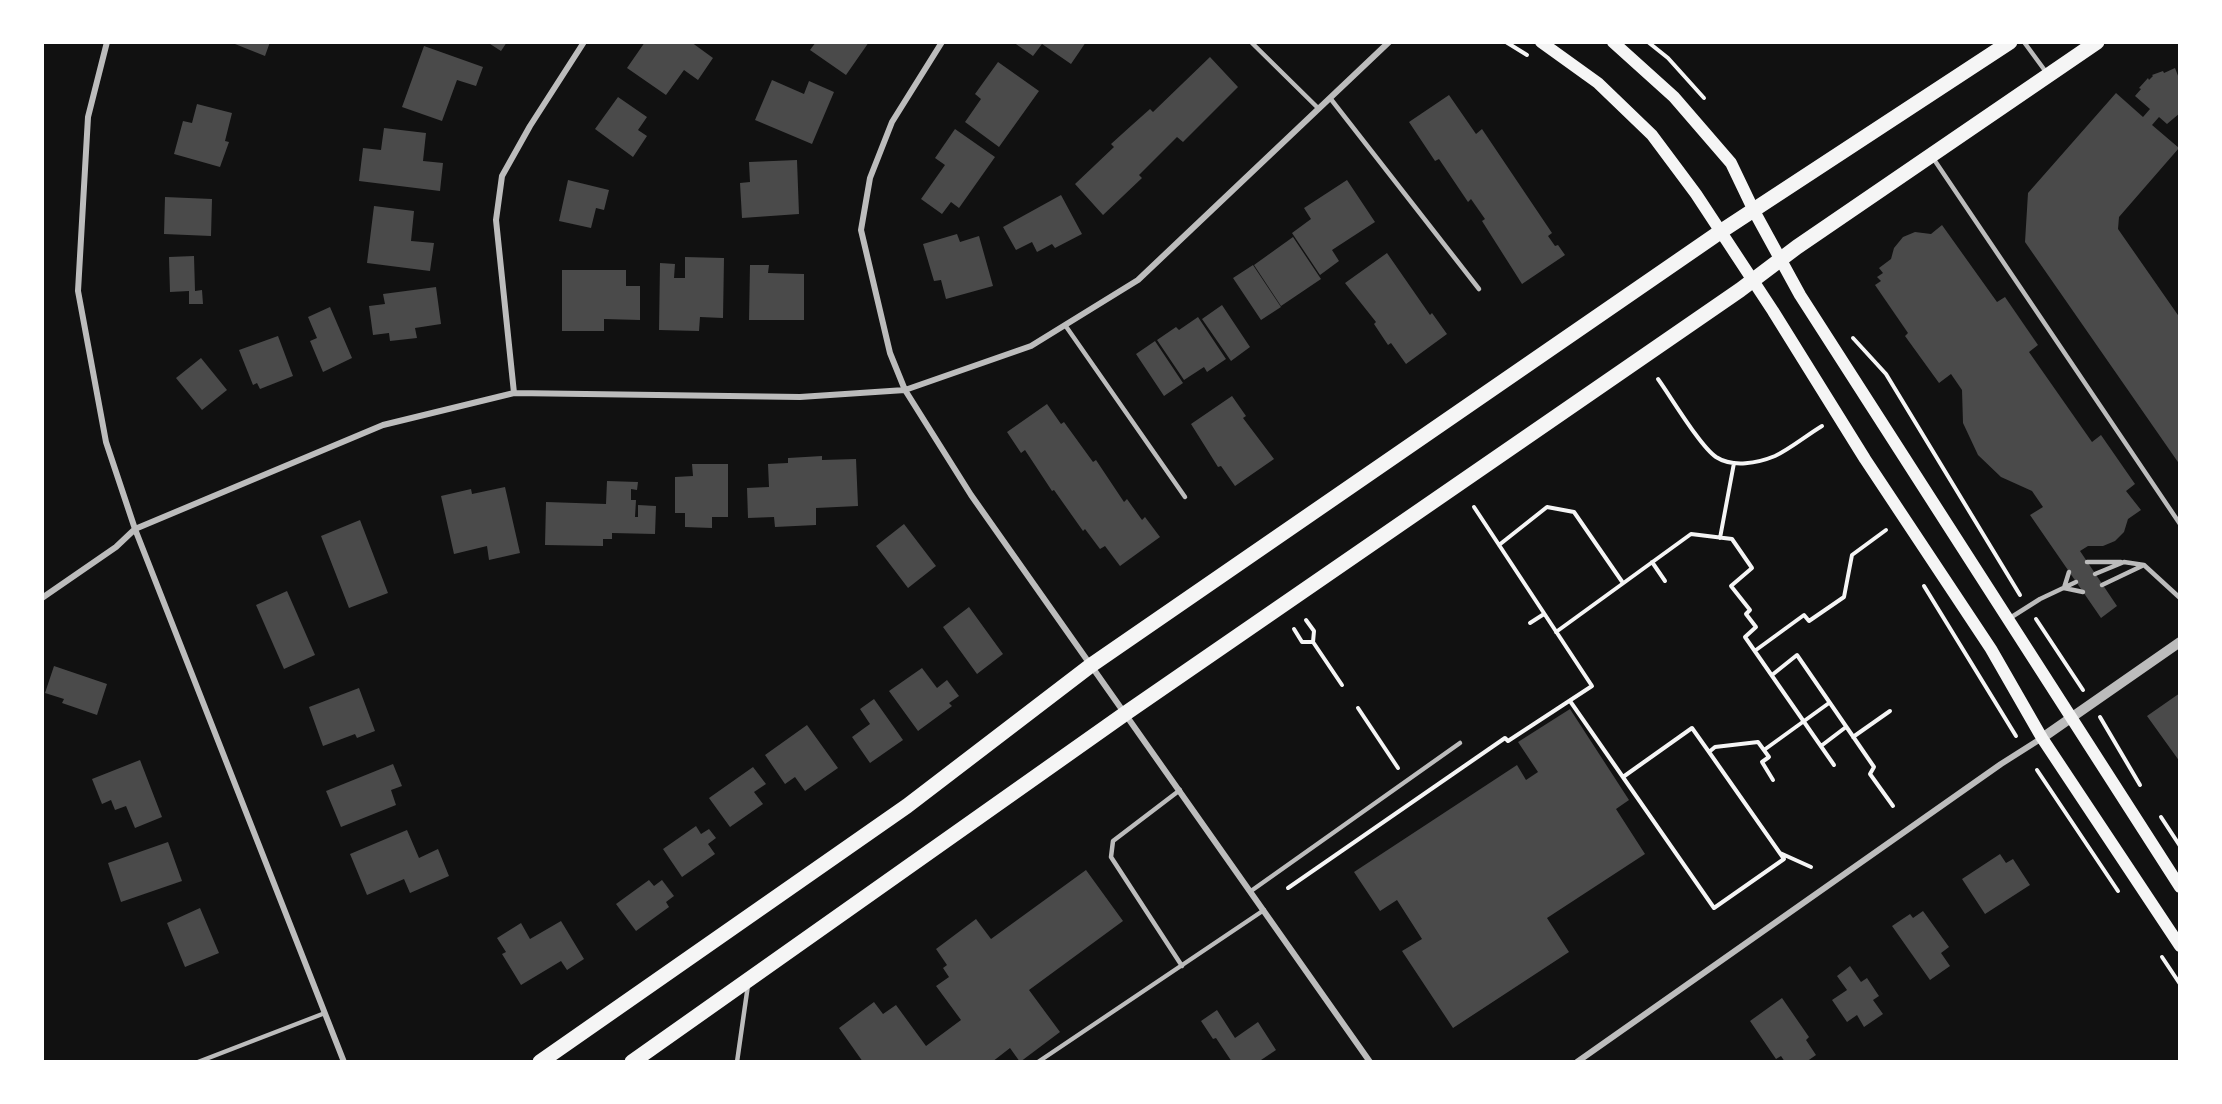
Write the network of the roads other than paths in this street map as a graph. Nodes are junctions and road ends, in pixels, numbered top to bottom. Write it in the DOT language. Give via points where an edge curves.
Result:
graph roads {
  1 [pos="107,42"];
  2 [pos="584,42"];
  3 [pos="942,42"];
  4 [pos="1251,42"];
  5 [pos="1389,42"];
  6 [pos="1541,42"];
  7 [pos="1613,42"];
  8 [pos="2010,42"];
  9 [pos="2024,42"];
  10 [pos="2097,42"];
  11 [pos="2050,76"];
  12 [pos="1330,98"];
  13 [pos="1319,109"];
  14 [pos="1932,156"];
  15 [pos="1754,211"];
  16 [pos="1720,232"];
  17 [pos="1780,261"];
  18 [pos="1753,281"];
  19 [pos="1479,289"];
  20 [pos="1065,325"];
  21 [pos="905,390"];
  22 [pos="514,393"];
  23 [pos="1185,497"];
  24 [pos="2180,524"];
  25 [pos="135,529"];
  26 [pos="2087,562"];
  27 [pos="2124,562"];
  28 [pos="2144,565"];
  29 [pos="2069,572"];
  30 [pos="2095,574"];
  31 [pos="2076,582"];
  32 [pos="2102,585"];
  33 [pos="2064,588"];
  34 [pos="2083,592"];
  35 [pos="42,598"];
  36 [pos="2180,598"];
  37 [pos="2009,618"];
  38 [pos="2180,642"];
  39 [pos="1090,666"];
  40 [pos="1126,713"];
  41 [pos="2071,718"];
  42 [pos="2042,738"];
  43 [pos="1460,743"];
  44 [pos="1180,790"];
  45 [pos="2180,887"];
  46 [pos="1251,891"];
  47 [pos="1264,910"];
  48 [pos="2180,946"];
  49 [pos="1182,966"];
  50 [pos="748,980"];
  51 [pos="325,1013"];
  52 [pos="1041,1061"];
  53 [pos="198,1062"];
  54 [pos="344,1062"];
  55 [pos="540,1062"];
  56 [pos="632,1062"];
  57 [pos="737,1062"];
  58 [pos="1370,1062"];
  59 [pos="1577,1062"];
  1 -- 25 [label="street" via="88,117 78,291 106,442"];
  2 -- 22 [label="street" via="502,176 496,220"];
  3 -- 21 [label="street" via="892,122 870,178 861,230 890,353"];
  4 -- 13 [label="lane"];
  5 -- 12 [label="street"];
  6 -- 16 [label="main road" via="1598,83 1652,135"];
  7 -- 15 [label="main road" via="1674,97 1731,163"];
  8 -- 15 [label="main road"];
  9 -- 11 [label="lane"];
  10 -- 11 [label="main road"];
  11 -- 14 [label="main road"];
  12 -- 13 [label="street"];
  12 -- 19 [label="lane"];
  13 -- 20 [label="street" via="1138,280"];
  14 -- 17 [label="main road"];
  14 -- 24 [label="lane"];
  15 -- 16 [label="main road"];
  15 -- 17 [label="main road"];
  16 -- 18 [label="main road"];
  16 -- 39 [label="main road"];
  17 -- 18 [label="main road"];
  17 -- 37 [label="main road"];
  18 -- 40 [label="main road"];
  18 -- 42 [label="main road" via="1991,649"];
  20 -- 21 [label="street" via="1031,346"];
  20 -- 23 [label="lane"];
  21 -- 22 [label="street" via="800,397"];
  21 -- 39 [label="street" via="971,495"];
  22 -- 25 [label="street" via="383,425"];
  25 -- 35 [label="street" via="116,547"];
  25 -- 51 [label="street"];
  26 -- 27 [label="lane"];
  27 -- 28 [label="lane"];
  27 -- 30 [label="lane"];
  28 -- 32 [label="lane"];
  28 -- 36 [label="lane"];
  29 -- 33 [label="lane"];
  31 -- 33 [label="lane"];
  33 -- 34 [label="lane"];
  33 -- 37 [label="lane"];
  37 -- 41 [label="main road"];
  38 -- 41 [label="street"];
  39 -- 40 [label="street"];
  39 -- 55 [label="main road" via="907,806"];
  40 -- 44 [label="street"];
  40 -- 50 [label="main road"];
  41 -- 42 [label="street"];
  41 -- 45 [label="main road"];
  42 -- 48 [label="main road"];
  42 -- 59 [label="street"];
  43 -- 46 [label="lane"];
  44 -- 46 [label="street"];
  44 -- 49 [label="lane" via="1113,841 1111,857"];
  46 -- 47 [label="street"];
  47 -- 49 [label="lane"];
  47 -- 58 [label="street"];
  49 -- 52 [label="lane"];
  50 -- 56 [label="main road"];
  50 -- 57 [label="lane"];
  51 -- 53 [label="lane"];
  51 -- 54 [label="street"];
}
